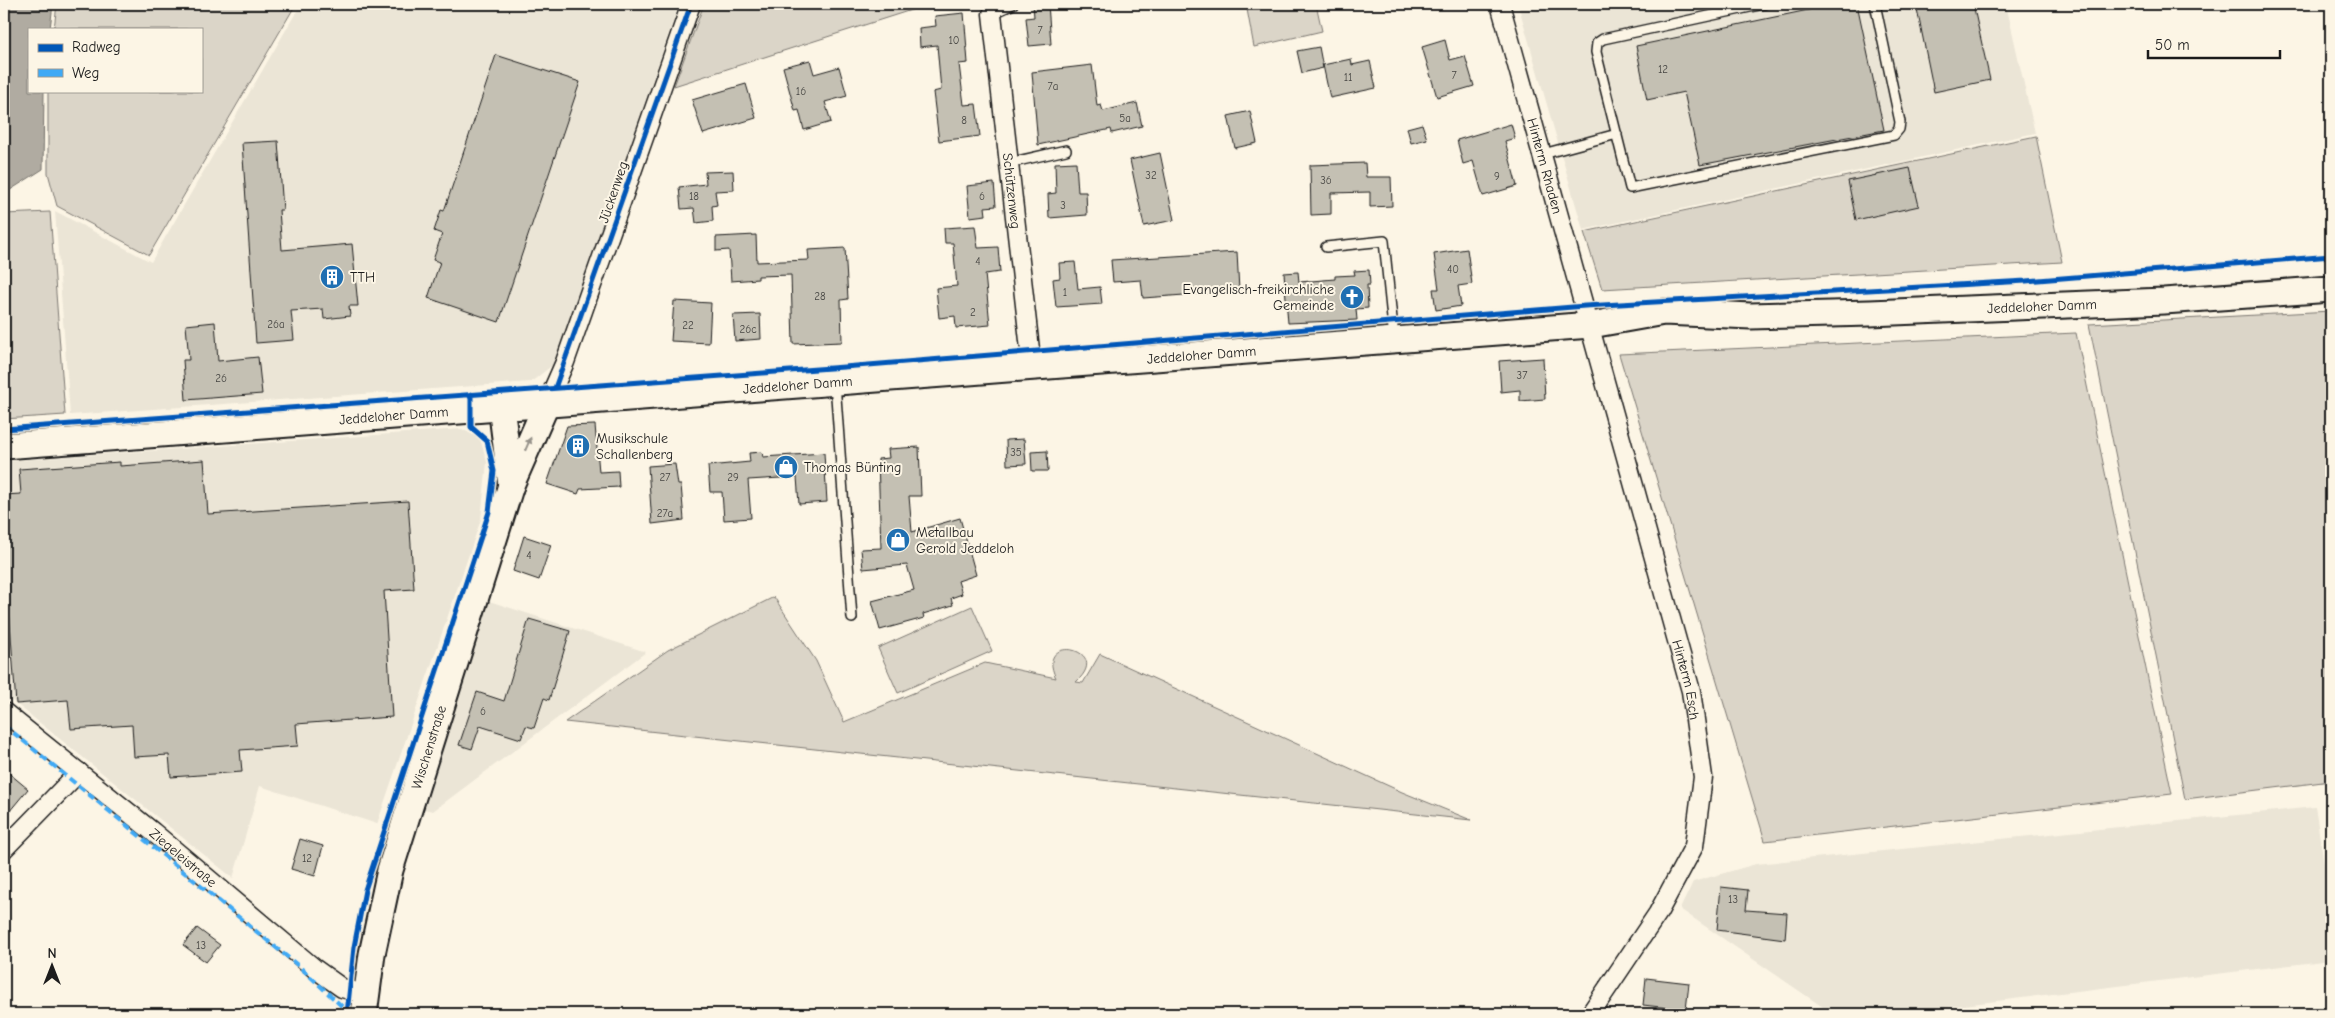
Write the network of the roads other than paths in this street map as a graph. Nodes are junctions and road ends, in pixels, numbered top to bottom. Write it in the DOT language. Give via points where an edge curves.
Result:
graph roads {
  1 [pos="691,4"];
  2 [pos="1013,4"];
  3 [pos="1500,4"];
  4 [pos="1764,4"];
  5 [pos="1875,4"];
  6 [pos="992,14"];
  7 [pos="1616,134"];
  8 [pos="1066,150"];
  9 [pos="1542,154"];
  10 [pos="1009,163"];
  11 [pos="1326,247"];
  12 [pos="2331,289"];
  13 [pos="1591,325"];
  14 [pos="1395,340"];
  15 [pos="1032,367"];
  16 [pos="835,383"];
  17 [pos="547,403"];
  18 [pos="501,406"];
  19 [pos="4,446"];
  20 [pos="511,485"];
  21 [pos="852,618"];
  22 [pos="4,712"];
  23 [pos="79,772"];
  24 [pos="4,849"];
  25 [pos="365,1005"];
  26 [pos="1590,1014"];
  1 -- 17 [label="street, Jückenweg" via="565,362"];
  2 -- 6 [label="lane"];
  3 -- 9 [label="street, Hinterm Rhaden"];
  4 -- 7 [label="lane" via="1603,39 1597,43 1596,52"];
  5 -- 7 [label="lane" via="1900,122 1894,135 1630,188"];
  6 -- 10 [label="street, Schützenweg"];
  7 -- 9 [label="lane"];
  8 -- 10 [label="lane"];
  9 -- 13 [label="street, Hinterm Rhaden"];
  10 -- 15 [label="street, Schützenweg"];
  11 -- 14 [label="lane" via="1384,241"];
  12 -- 13 [label="main road, Jeddeloher Damm" via="2164,302 1751,316 1664,312"];
  13 -- 14 [label="main road, Jeddeloher Damm"];
  13 -- 26 [label="street, Hinterm Esch" via="1692,690 1704,776 1694,846 1658,913"];
  14 -- 15 [label="main road, Jeddeloher Damm"];
  15 -- 16 [label="main road, Jeddeloher Damm"];
  16 -- 17 [label="main road, Jeddeloher Damm"];
  16 -- 21 [label="lane"];
  17 -- 18 [label="main road, Jeddeloher Damm"];
  20 -- 17 [label="main road, Wischenstraße, one-way"];
  18 -- 19 [label="main road, Jeddeloher Damm"];
  18 -- 20 [label="main road, Wischenstraße"];
  20 -- 25 [label="main road, Wischenstraße" via="390,870"];
  22 -- 23 [label="street, Ziegeleistraße"];
  23 -- 24 [label="street"];
  23 -- 25 [label="street, Ziegeleistraße" via="314,968"];
}
